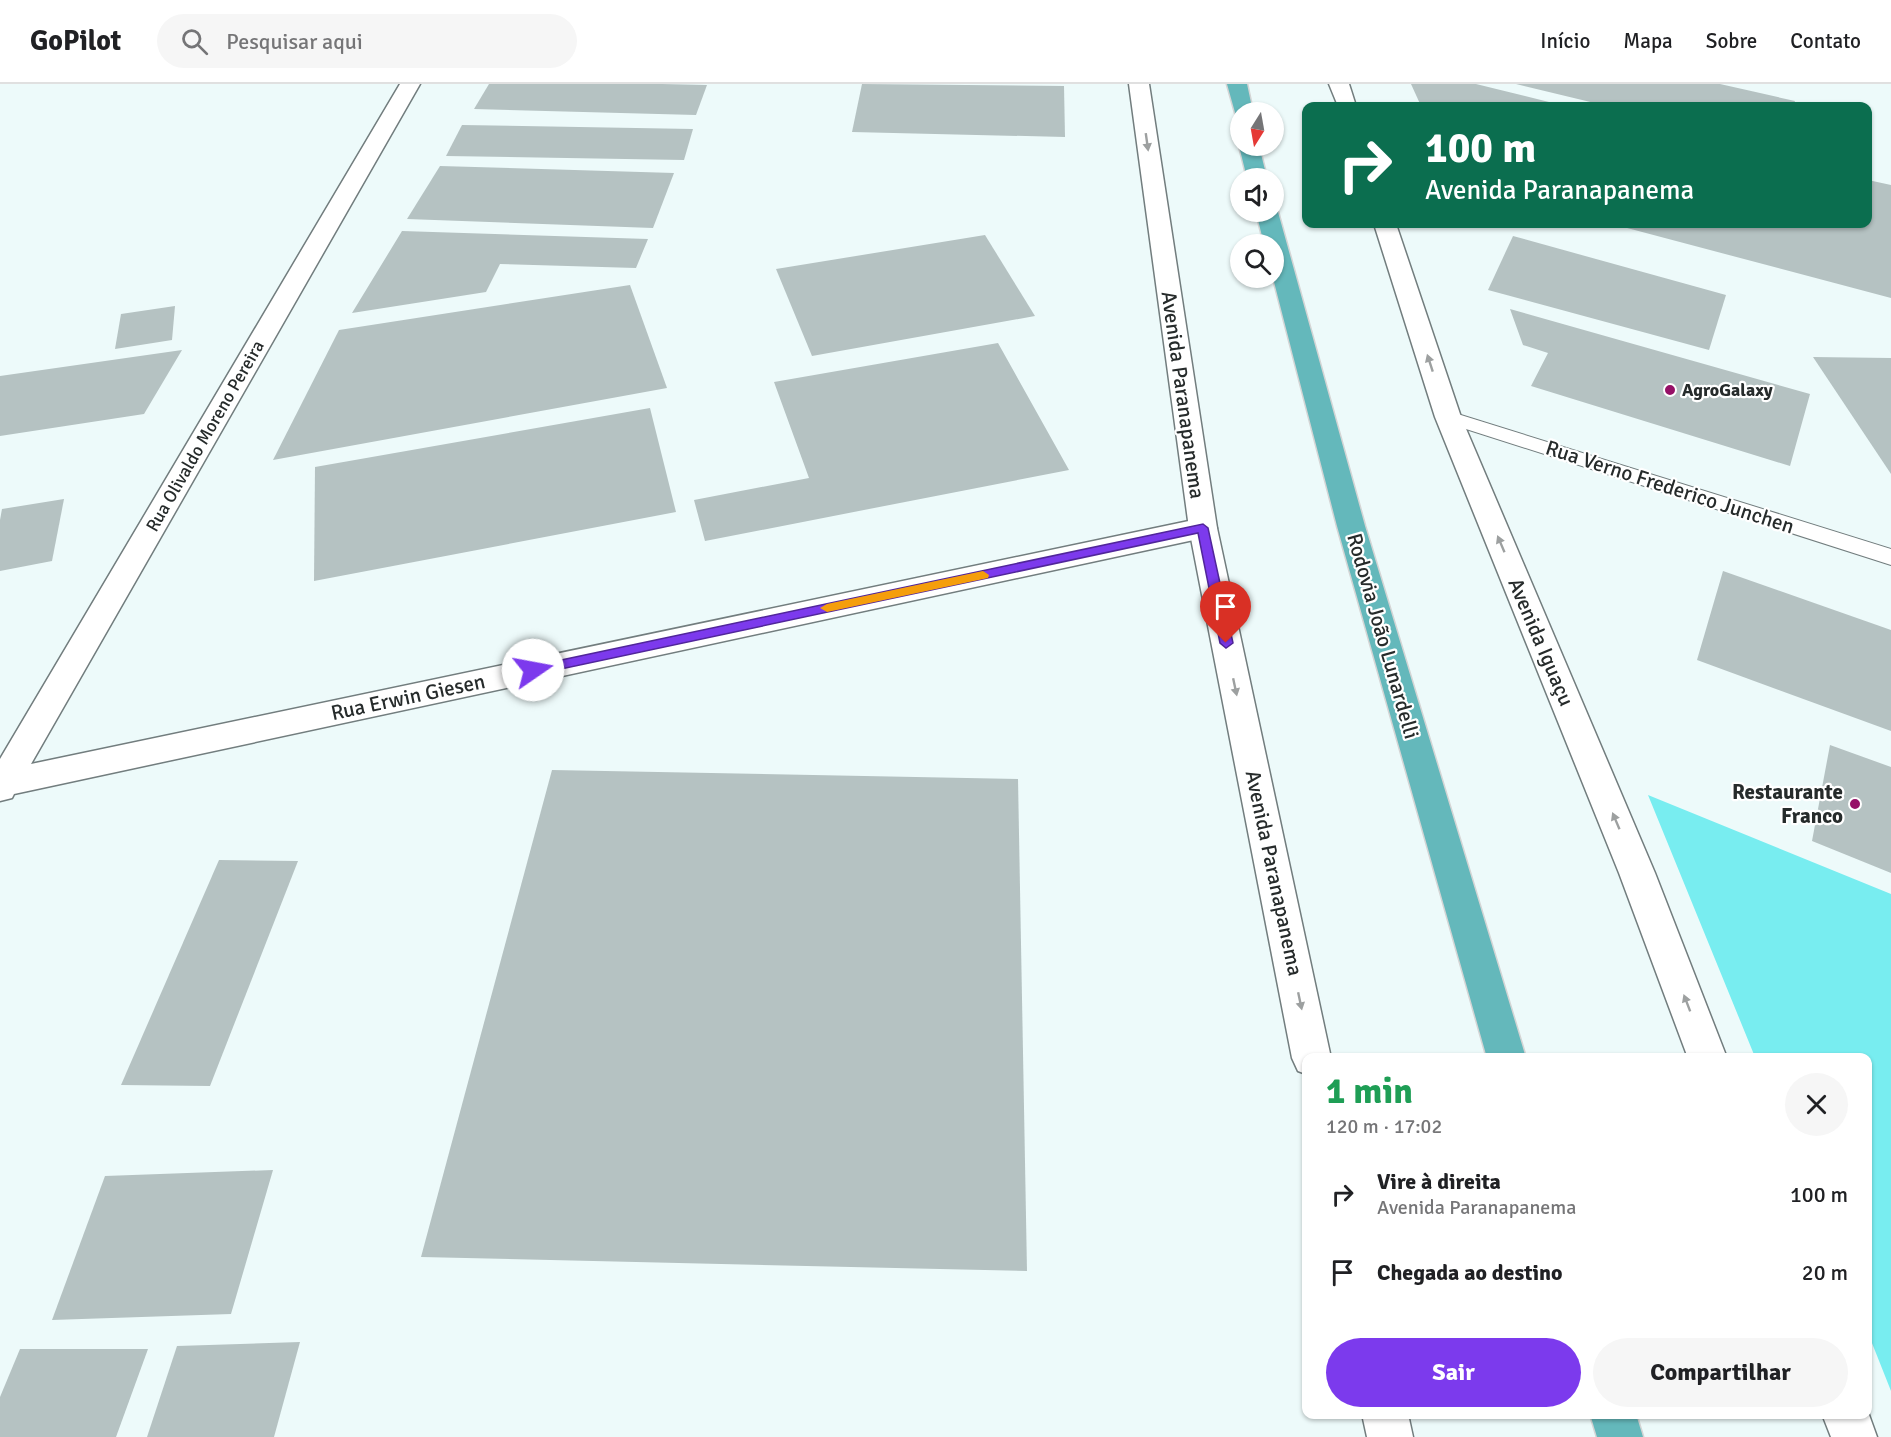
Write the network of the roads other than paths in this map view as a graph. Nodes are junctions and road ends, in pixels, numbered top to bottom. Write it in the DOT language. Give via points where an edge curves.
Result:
graph roads {
  1 [pos="410,84"];
  2 [pos="1139,84"];
  3 [pos="1237,84"];
  4 [pos="1339,84"];
  5 [pos="1241,102"];
  6 [pos="1346,102"];
  7 [pos="1270,222"];
  8 [pos="1386,228"];
  9 [pos="1448,417"];
  10 [pos="1203,528"];
  11 [pos="1891,557"];
  12 [pos="1,785"];
  13 [pos="1311,1053"];
  14 [pos="1506,1053"];
  15 [pos="1706,1053"];
  16 [pos="1386,1419"];
  17 [pos="1615,1419"];
  18 [pos="1847,1419"];
  19 [pos="1390,1437"];
  20 [pos="1620,1437"];
  21 [pos="1854,1437"];
  1 -- 12 [label="street, Rua Olivaldo Moreno Pereira"];
  2 -- 10 [label="street, Avenida Paranapanema, one-way"];
  3 -- 5 [label="highway"];
  4 -- 6 [label="street"];
  7 -- 14 [label="highway, Rodovia João Lunardelli" via="1351,526"];
  9 -- 8 [label="street, Avenida Iguaçu, one-way"];
  9 -- 11 [label="lane, Rua Verno Frederico Junchen"];
  15 -- 9 [label="street, Avenida Iguaçu, one-way" via="1637,873"];
  10 -- 12 [label="street, Rua Erwin Giesen"];
  10 -- 13 [label="street, Avenida Paranapanema, one-way"];
  16 -- 19 [label="street"];
  17 -- 20 [label="highway"];
  18 -- 21 [label="street"];
}
